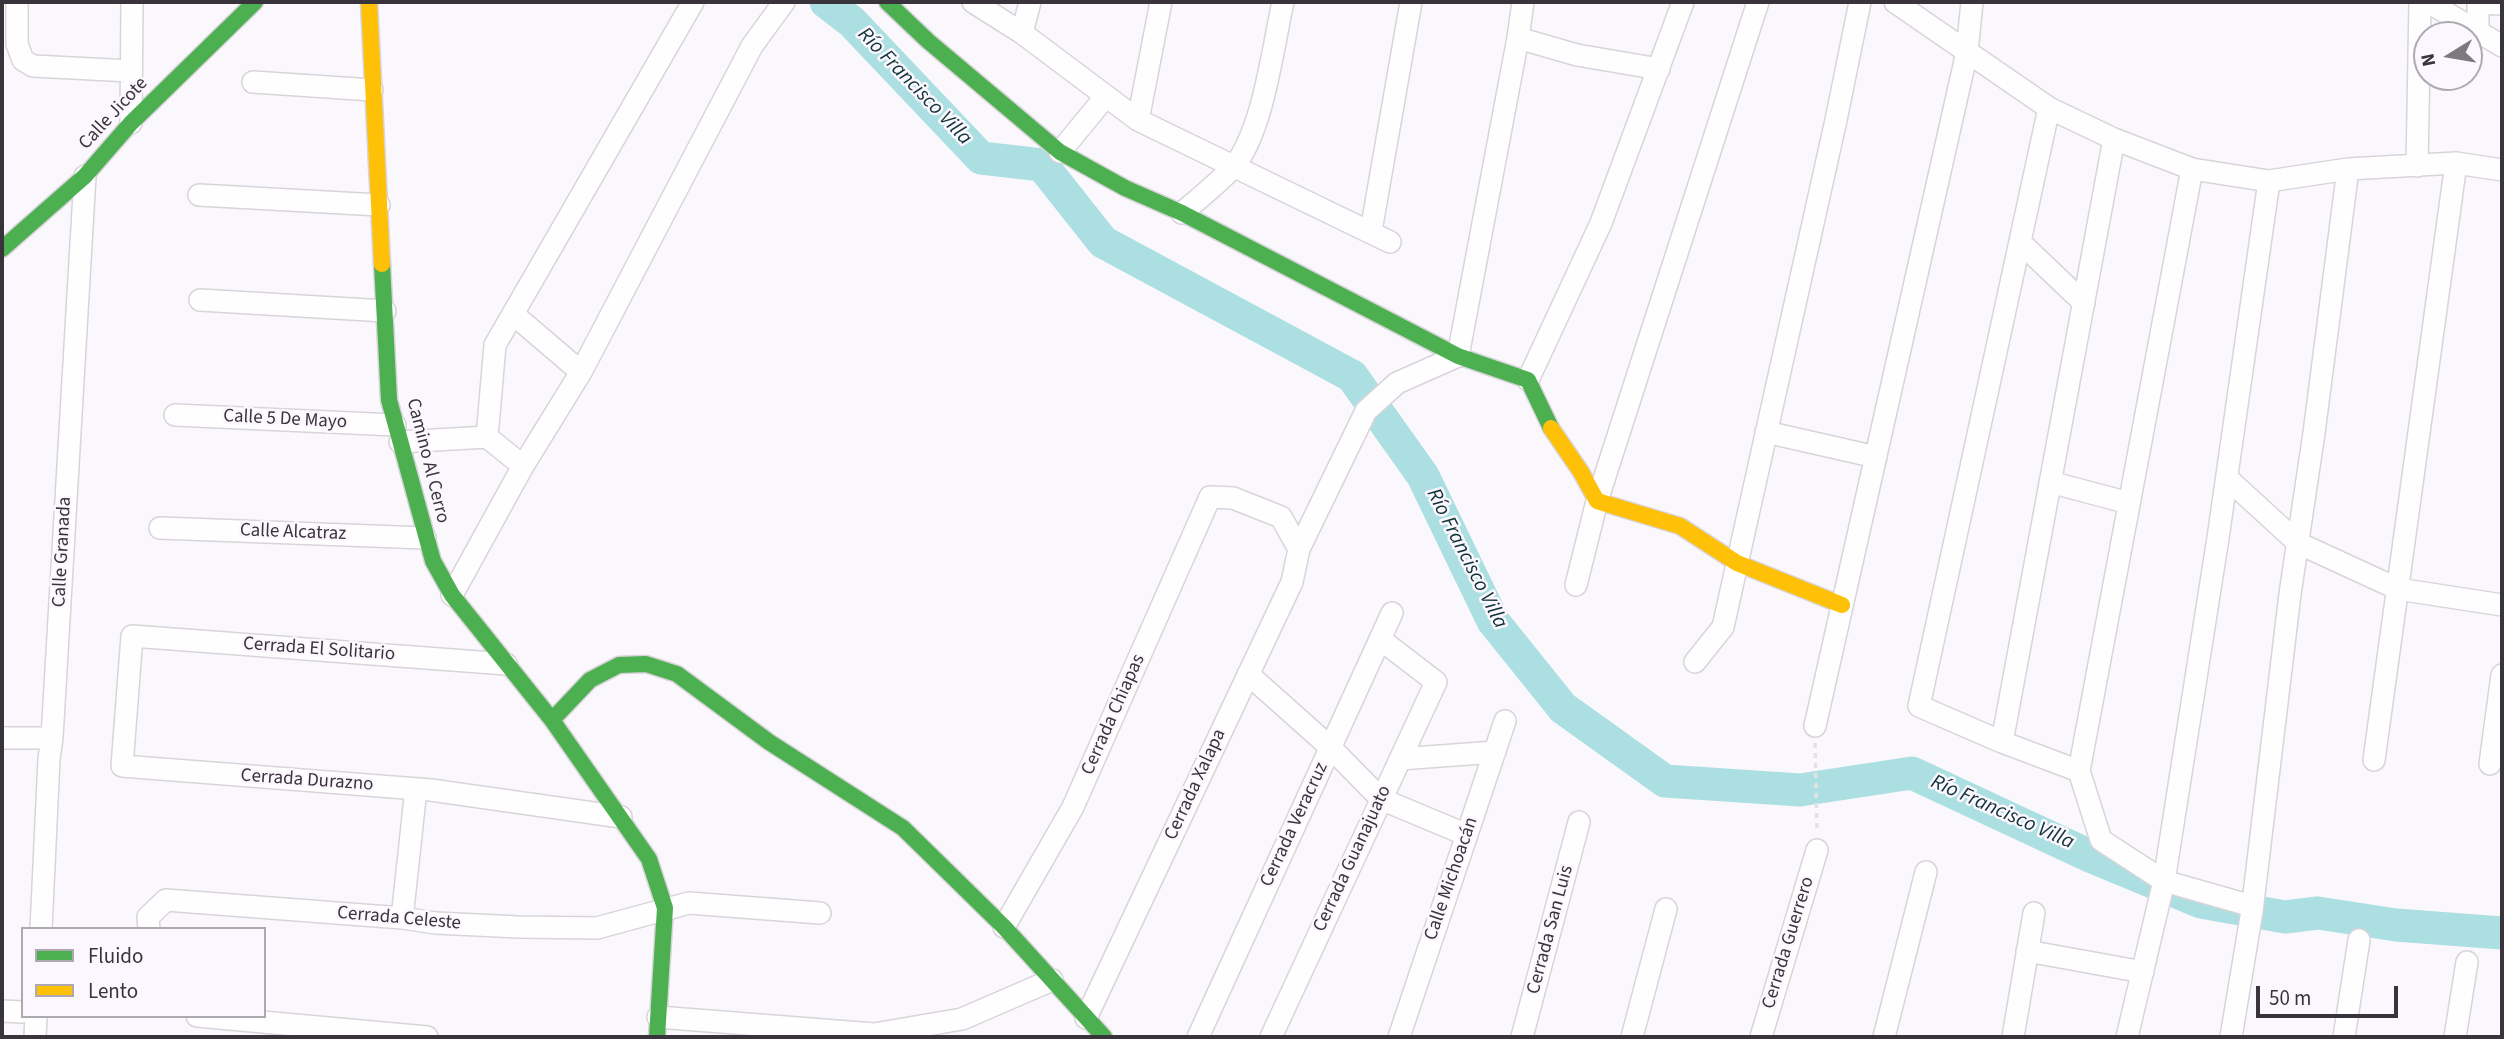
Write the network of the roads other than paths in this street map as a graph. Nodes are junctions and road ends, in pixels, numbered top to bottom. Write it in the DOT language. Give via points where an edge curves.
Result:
graph roads {
  1 [pos="17,2"];
  2 [pos="132,2"];
  3 [pos="369,2"];
  4 [pos="693,2"];
  5 [pos="784,2"];
  6 [pos="887,2"];
  7 [pos="973,2"];
  8 [pos="1030,2"];
  9 [pos="1161,2"];
  10 [pos="1283,2"];
  11 [pos="1411,2"];
  12 [pos="1523,2"];
  13 [pos="1684,2"];
  14 [pos="1758,2"];
  15 [pos="1860,2"];
  16 [pos="1895,2"];
  17 [pos="1972,2"];
  18 [pos="2420,2"];
  19 [pos="2428,2"];
  20 [pos="254,3"];
  21 [pos="2478,3"];
  22 [pos="2502,4"];
  23 [pos="2461,21"];
  24 [pos="2478,21"];
  25 [pos="1022,33"];
  26 [pos="2483,34"];
  27 [pos="1518,38"];
  28 [pos="2502,46"];
  29 [pos="1967,52"];
  30 [pos="1659,69"];
  31 [pos="131,71"];
  32 [pos="253,82"];
  33 [pos="372,90"];
  34 [pos="1106,96"];
  35 [pos="2049,108"];
  36 [pos="1138,120"];
  37 [pos="131,123"];
  38 [pos="2114,139"];
  39 [pos="1060,152"];
  40 [pos="2456,163"];
  41 [pos="1233,166"];
  42 [pos="2417,166"];
  43 [pos="2192,169"];
  44 [pos="2348,169"];
  45 [pos="2502,170"];
  46 [pos="85,176"];
  47 [pos="2269,181"];
  48 [pos="199,195"];
  49 [pos="379,205"];
  50 [pos="1182,213"];
  51 [pos="1371,230"];
  52 [pos="1390,242"];
  53 [pos="2020,242"];
  54 [pos="2,249"];
  55 [pos="200,300"];
  56 [pos="2084,303"];
  57 [pos="384,311"];
  58 [pos="513,314"];
  59 [pos="1458,356"];
  60 [pos="581,372"];
  61 [pos="1528,380"];
  62 [pos="175,415"];
  63 [pos="1766,432"];
  64 [pos="398,434"];
  65 [pos="487,437"];
  66 [pos="1876,457"];
  67 [pos="523,466"];
  68 [pos="2227,478"];
  69 [pos="2050,482"];
  70 [pos="1597,501"];
  71 [pos="2129,503"];
  72 [pos="160,528"];
  73 [pos="425,538"];
  74 [pos="2298,543"];
  75 [pos="1299,549"];
  76 [pos="1737,563"];
  77 [pos="1576,585"];
  78 [pos="2398,589"];
  79 [pos="452,595"];
  80 [pos="1842,605"];
  81 [pos="2502,605"];
  82 [pos="1392,612"];
  83 [pos="132,636"];
  84 [pos="1380,639"];
  85 [pos="1695,662"];
  86 [pos="506,664"];
  87 [pos="1248,674"];
  88 [pos="2502,682"];
  89 [pos="552,720"];
  90 [pos="1506,721"];
  91 [pos="1815,726"];
  92 [pos="2,738"];
  93 [pos="52,738"];
  94 [pos="2002,742"];
  95 [pos="1331,748"];
  96 [pos="1495,752"];
  97 [pos="1400,759"];
  98 [pos="2375,760"];
  99 [pos="2490,764"];
  100 [pos="2079,771"];
  101 [pos="416,789"];
  102 [pos="1381,799"];
  103 [pos="621,817"];
  104 [pos="1579,822"];
  105 [pos="1467,835"];
  106 [pos="1817,850"];
  107 [pos="1926,872"];
  108 [pos="2164,881"];
  109 [pos="2252,906"];
  110 [pos="665,908"];
  111 [pos="1666,909"];
  112 [pos="820,913"];
  113 [pos="2034,913"];
  114 [pos="402,918"];
  115 [pos="41,927"];
  116 [pos="149,927"];
  117 [pos="1003,927"];
  118 [pos="2359,940"];
  119 [pos="2027,951"];
  120 [pos="2467,962"];
  121 [pos="2143,972"];
  122 [pos="1052,980"];
  123 [pos="2,1010"];
  124 [pos="21,1012"];
  125 [pos="37,1018"];
  126 [pos="219,1018"];
  127 [pos="1086,1018"];
  128 [pos="658,1027"];
  129 [pos="838,1034"];
  130 [pos="35,1037"];
  131 [pos="427,1037"];
  132 [pos="1104,1037"];
  133 [pos="1199,1037"];
  134 [pos="1271,1037"];
  135 [pos="1398,1037"];
  136 [pos="1522,1037"];
  137 [pos="1632,1037"];
  138 [pos="1761,1037"];
  139 [pos="1884,1037"];
  140 [pos="2013,1037"];
  141 [pos="2127,1037"];
  142 [pos="2231,1037"];
  143 [pos="2344,1037"];
  144 [pos="2455,1037"];
  1 -- 31 [label="street" via="17,44 23,60 33,66"];
  2 -- 31 [label="street"];
  3 -- 33 [label="main road, Camino Al Cerro"];
  4 -- 58 [label="street"];
  5 -- 60 [label="street" via="752,46"];
  6 -- 39 [label="main road"];
  7 -- 25 [label="street"];
  8 -- 25 [label="street"];
  9 -- 36 [label="street"];
  10 -- 41 [label="street" via="1261,103 1245,150"];
  11 -- 51 [label="street"];
  12 -- 27 [label="street"];
  13 -- 30 [label="street"];
  14 -- 70 [label="street"];
  15 -- 63 [label="street"];
  16 -- 29 [label="street"];
  17 -- 29 [label="street"];
  18 -- 42 [label="street"];
  19 -- 23 [label="street"];
  20 -- 37 [label="main road, Calle Jicote"];
  21 -- 22 [label="street"];
  21 -- 24 [label="street"];
  25 -- 34 [label="street"];
  26 -- 28 [label="street"];
  27 -- 30 [label="street" via="1577,55"];
  27 -- 59 [label="street"];
  29 -- 35 [label="street"];
  29 -- 66 [label="street"];
  30 -- 61 [label="street" via="1601,223"];
  31 -- 37 [label="street"];
  32 -- 33 [label="street"];
  33 -- 49 [label="main road, Camino Al Cerro"];
  34 -- 36 [label="street"];
  34 -- 39 [label="street"];
  35 -- 38 [label="street"];
  35 -- 53 [label="street"];
  36 -- 41 [label="street"];
  37 -- 46 [label="main road, Calle Jicote"];
  38 -- 43 [label="street"];
  38 -- 56 [label="street"];
  39 -- 50 [label="main road"];
  40 -- 42 [label="street"];
  40 -- 45 [label="street"];
  40 -- 78 [label="street"];
  41 -- 50 [label="street"];
  41 -- 51 [label="street"];
  42 -- 44 [label="street"];
  43 -- 47 [label="street"];
  43 -- 71 [label="street"];
  44 -- 47 [label="street"];
  44 -- 74 [label="street"];
  46 -- 54 [label="main road, Calle Jicote"];
  46 -- 93 [label="street, Calle Granada"];
  47 -- 68 [label="street"];
  48 -- 49 [label="street"];
  49 -- 57 [label="main road, Camino Al Cerro"];
  50 -- 59 [label="main road"];
  51 -- 52 [label="street"];
  53 -- 56 [label="street"];
  53 -- 94 [label="street" via="1919,706"];
  55 -- 57 [label="street"];
  56 -- 69 [label="street"];
  57 -- 64 [label="main road, Camino Al Cerro" via="389,400"];
  58 -- 60 [label="street"];
  58 -- 65 [label="street" via="495,345"];
  59 -- 61 [label="main road"];
  59 -- 75 [label="street, Cerrada Xalapa" via="1397,383 1366,411"];
  60 -- 67 [label="street"];
  61 -- 70 [label="main road" via="1555,436"];
  62 -- 64 [label="street, Calle 5 De Mayo"];
  63 -- 66 [label="street"];
  63 -- 76 [label="street"];
  64 -- 65 [label="street, Calle 5 De Mayo"];
  64 -- 73 [label="main road, Camino Al Cerro"];
  65 -- 67 [label="street"];
  66 -- 80 [label="street"];
  67 -- 79 [label="street"];
  68 -- 74 [label="street"];
  68 -- 108 [label="street"];
  69 -- 71 [label="street"];
  69 -- 94 [label="street"];
  70 -- 76 [label="main road" via="1680,526"];
  70 -- 77 [label="street"];
  71 -- 100 [label="street"];
  72 -- 73 [label="street, Calle Alcatraz"];
  73 -- 79 [label="main road, Camino Al Cerro"];
  74 -- 78 [label="street"];
  74 -- 109 [label="street"];
  75 -- 87 [label="street, Cerrada Xalapa" via="1292,582"];
  75 -- 117 [label="street, Cerrada Chiapas" via="1281,517 1233,498 1210,497 1073,807"];
  76 -- 80 [label="main road"];
  76 -- 85 [label="street" via="1723,627"];
  78 -- 81 [label="street"];
  78 -- 98 [label="street"];
  79 -- 86 [label="main road, Camino Al Cerro"];
  80 -- 91 [label="street"];
  82 -- 84 [label="street, Cerrada Veracruz"];
  83 -- 86 [label="street, Cerrada El Solitario"];
  83 -- 101 [label="street, Cerrada Durazno" via="122,766"];
  84 -- 95 [label="street, Cerrada Veracruz"];
  84 -- 97 [label="street, Cerrada Guanajuato" via="1436,682"];
  86 -- 89 [label="main road, Camino Al Cerro"];
  87 -- 95 [label="street"];
  87 -- 127 [label="street, Cerrada Xalapa"];
  88 -- 99 [label="street"];
  89 -- 103 [label="main road, Camino Al Cerro"];
  89 -- 117 [label="main road" via="590,680 619,665 646,664 677,674 769,742 903,828"];
  90 -- 96 [label="street, Calle Michoacán"];
  92 -- 93 [label="street"];
  93 -- 115 [label="street, Calle Granada"];
  94 -- 100 [label="street"];
  95 -- 102 [label="street"];
  95 -- 133 [label="street, Cerrada Veracruz"];
  96 -- 97 [label="street"];
  96 -- 105 [label="street, Calle Michoacán"];
  97 -- 102 [label="street, Cerrada Guanajuato"];
  100 -- 108 [label="street" via="2101,840"];
  101 -- 103 [label="street, Cerrada Durazno"];
  101 -- 114 [label="street"];
  102 -- 105 [label="street"];
  102 -- 134 [label="street, Cerrada Guanajuato"];
  103 -- 110 [label="main road, Camino Al Cerro" via="649,859"];
  104 -- 136 [label="street, Cerrada San Luis"];
  105 -- 135 [label="street, Calle Michoacán"];
  106 -- 138 [label="street, Cerrada Guerrero"];
  107 -- 139 [label="street"];
  108 -- 109 [label="street"];
  108 -- 121 [label="street"];
  109 -- 142 [label="street"];
  110 -- 112 [label="street, Cerrada Celeste" via="689,903"];
  110 -- 114 [label="street, Cerrada Celeste" via="597,928"];
  110 -- 128 [label="main road"];
  111 -- 137 [label="street"];
  113 -- 119 [label="street"];
  114 -- 116 [label="street, Cerrada Celeste" via="166,900 148,916"];
  117 -- 122 [label="main road"];
  118 -- 143 [label="street"];
  119 -- 121 [label="street"];
  119 -- 140 [label="street"];
  120 -- 144 [label="street"];
  121 -- 141 [label="street"];
  122 -- 127 [label="main road"];
  122 -- 129 [label="street" via="962,1019 874,1034"];
  123 -- 124 [label="street"];
  125 -- 130 [label="street"];
  126 -- 131 [label="street"];
  127 -- 132 [label="main road"];
  128 -- 129 [label="street"];
}
